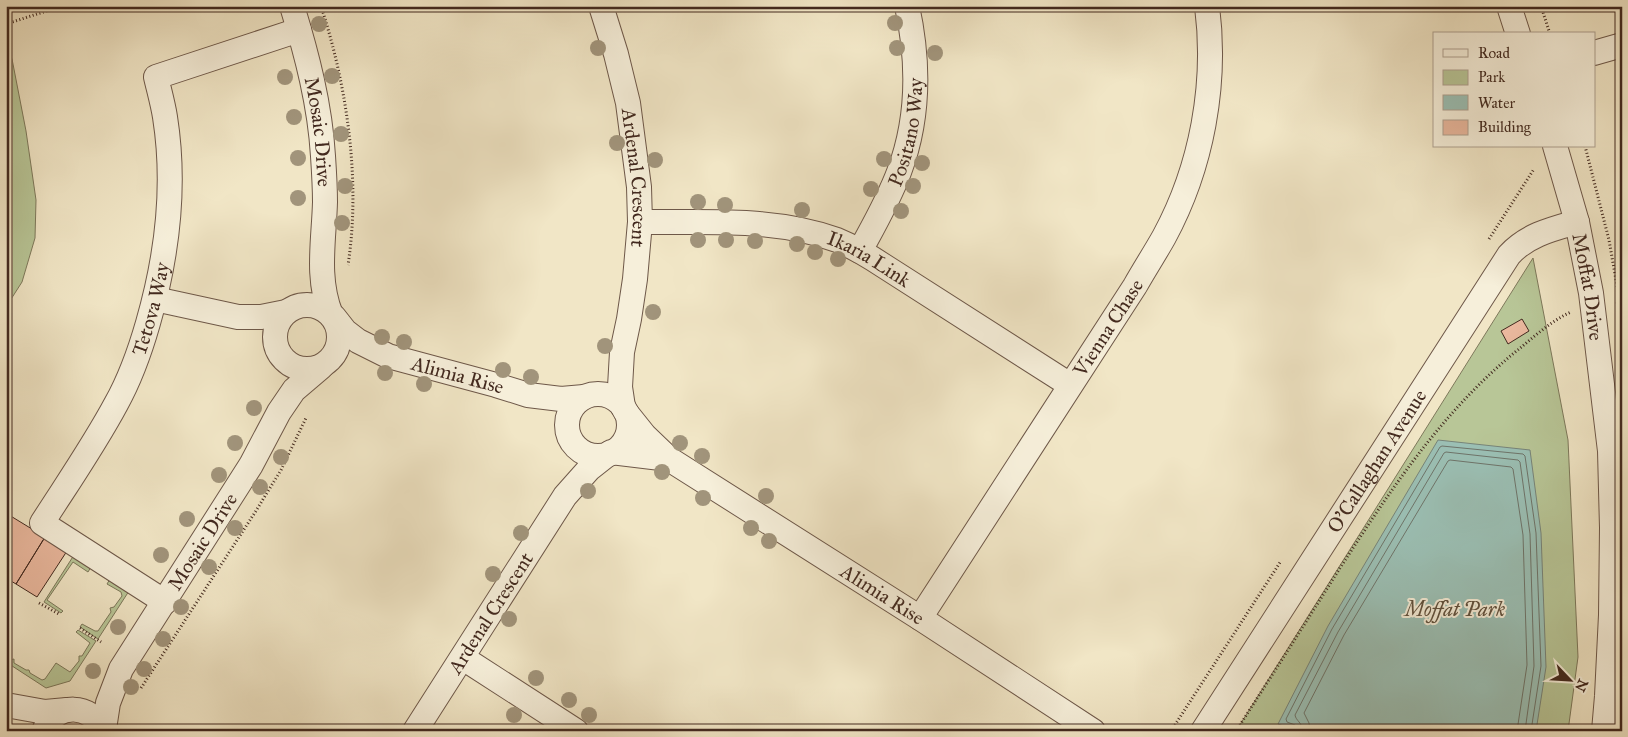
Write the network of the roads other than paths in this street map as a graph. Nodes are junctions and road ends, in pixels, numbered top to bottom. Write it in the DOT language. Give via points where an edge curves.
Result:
graph roads {
  1 [pos="292,6"];
  2 [pos="602,6"];
  3 [pos="907,6"];
  4 [pos="1207,6"];
  5 [pos="1509,6"];
  6 [pos="299,30"];
  7 [pos="1517,32"];
  8 [pos="1622,45"];
  9 [pos="1596,53"];
  10 [pos="1556,148"];
  11 [pos="640,222"];
  12 [pos="1577,222"];
  13 [pos="860,251"];
  14 [pos="321,259"];
  15 [pos="155,299"];
  16 [pos="289,311"];
  17 [pos="332,316"];
  18 [pos="238,317"];
  19 [pos="278,349"];
  20 [pos="622,352"];
  21 [pos="388,356"];
  22 [pos="323,366"];
  23 [pos="1070,385"];
  24 [pos="528,395"];
  25 [pos="586,397"];
  26 [pos="624,409"];
  27 [pos="279,412"];
  28 [pos="570,437"];
  29 [pos="1616,450"];
  30 [pos="610,453"];
  31 [pos="669,458"];
  32 [pos="565,496"];
  33 [pos="165,602"];
  34 [pos="920,618"];
  35 [pos="463,658"];
  36 [pos="122,669"];
  37 [pos="6,705"];
  38 [pos="70,710"];
  39 [pos="104,730"];
  40 [pos="30,731"];
  41 [pos="44,731"];
  42 [pos="415,731"];
  43 [pos="576,731"];
  44 [pos="1093,731"];
  45 [pos="1203,731"];
  46 [pos="1604,731"];
  1 -- 6 [label="street, Mosaic Drive"];
  2 -- 11 [label="street, Ardenal Crescent" via="628,103 639,187"];
  3 -- 13 [label="street, Positano Way" via="915,54 913,117 899,172"];
  4 -- 23 [label="street, Vienna Chase" via="1210,75 1204,122 1181,202 1135,286"];
  5 -- 7 [label="street"];
  6 -- 14 [label="street, Mosaic Drive" via="317,101 323,153 325,201"];
  6 -- 15 [label="street, Tetova Way" via="156,77 165,117 170,188 168,224"];
  8 -- 9 [label="street"];
  10 -- 12 [label="street, Moffat Drive"];
  11 -- 13 [label="street, Ikaria Link" via="784,226 837,240"];
  11 -- 20 [label="street, Ardenal Crescent" via="635,279"];
  12 -- 29 [label="street, Moffat Drive"];
  12 -- 45 [label="street, O'Callaghan Avenue" via="1528,239 1509,255"];
  13 -- 23 [label="street, Ikaria Link"];
  14 -- 16 [label="street, Mosaic Drive" via="306,291"];
  14 -- 17 [label="street, Mosaic Drive" via="326,302"];
  15 -- 18 [label="street"];
  15 -- 33 [label="street, Tetova Way" via="131,373 117,403 42,523"];
  16 -- 17 [label="street" via="301,305 312,305 323,308"];
  16 -- 18 [label="street"];
  16 -- 19 [label="street" via="277,325"];
  17 -- 21 [label="street, Alimia Rise" via="358,342"];
  17 -- 22 [label="street" via="338,327 339,342 333,357"];
  18 -- 19 [label="street" via="258,329"];
  19 -- 22 [label="street" via="289,364 299,369"];
  19 -- 27 [label="street, Mosaic Drive" via="283,378"];
  20 -- 25 [label="street, Ardenal Crescent" via="603,382"];
  20 -- 26 [label="street, Ardenal Crescent" via="620,387"];
  21 -- 22 [label="street, Alimia Rise" via="349,357"];
  21 -- 24 [label="street, Alimia Rise"];
  22 -- 27 [label="street, Mosaic Drive" via="294,390"];
  23 -- 34 [label="street, Vienna Chase"];
  24 -- 25 [label="street, Alimia Rise" via="561,399"];
  24 -- 28 [label="street, Alimia Rise" via="554,415"];
  25 -- 26 [label="street" via="607,396"];
  25 -- 28 [label="street" via="570,411 567,421"];
  26 -- 30 [label="street" via="628,430 619,447"];
  26 -- 31 [label="street, Alimia Rise" via="645,436"];
  27 -- 33 [label="street, Mosaic Drive" via="252,466"];
  28 -- 30 [label="street" via="580,450 588,454"];
  28 -- 32 [label="street, Ardenal Crescent"];
  29 -- 46 [label="street, Moffat Drive" via="1612,615"];
  30 -- 31 [label="street, Alimia Rise"];
  30 -- 32 [label="street, Ardenal Crescent" via="589,469"];
  31 -- 34 [label="street, Alimia Rise"];
  32 -- 35 [label="street, Ardenal Crescent"];
  33 -- 36 [label="street, Mosaic Drive"];
  34 -- 44 [label="street, Alimia Rise"];
  35 -- 42 [label="street, Ardenal Crescent"];
  35 -- 43 [label="street"];
  36 -- 38 [label="street, Mosaic Drive" via="92,696"];
  36 -- 39 [label="street, Mosaic Drive" via="108,703"];
  37 -- 38 [label="street" via="45,712"];
  37 -- 40 [label="street"];
  38 -- 39 [label="street" via="92,714"];
  38 -- 41 [label="street, Mosaic Drive" via="50,720"];
}
